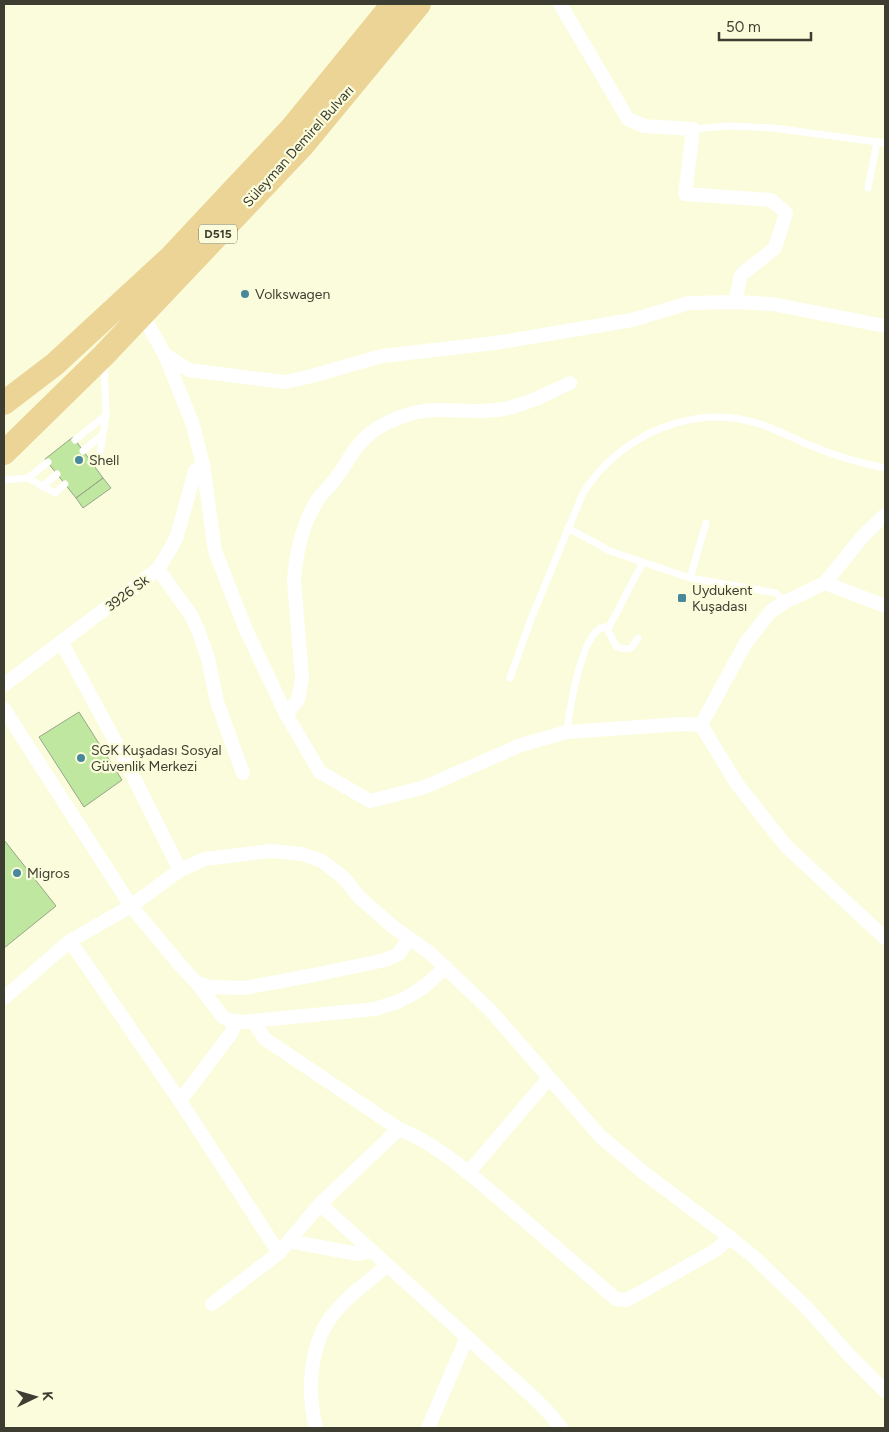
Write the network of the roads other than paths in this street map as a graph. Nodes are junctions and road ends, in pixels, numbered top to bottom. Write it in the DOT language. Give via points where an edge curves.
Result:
graph roads {
  1 [pos="394,4"];
  2 [pos="419,4"];
  3 [pos="560,4"];
  4 [pos="694,129"];
  5 [pos="876,142"];
  6 [pos="885,143"];
  7 [pos="868,188"];
  8 [pos="735,302"];
  9 [pos="142,314"];
  10 [pos="885,326"];
  11 [pos="165,355"];
  12 [pos="104,356"];
  13 [pos="570,382"];
  14 [pos="4,403"];
  15 [pos="106,415"];
  16 [pos="103,434"];
  17 [pos="75,440"];
  18 [pos="83,451"];
  19 [pos="4,453"];
  20 [pos="48,462"];
  21 [pos="91,462"];
  22 [pos="203,465"];
  23 [pos="885,468"];
  24 [pos="57,474"];
  25 [pos="28,478"];
  26 [pos="4,480"];
  27 [pos="65,484"];
  28 [pos="42,487"];
  29 [pos="885,514"];
  30 [pos="706,523"];
  31 [pos="568,528"];
  32 [pos="642,562"];
  33 [pos="158,569"];
  34 [pos="690,578"];
  35 [pos="825,583"];
  36 [pos="785,602"];
  37 [pos="885,606"];
  38 [pos="608,629"];
  39 [pos="638,638"];
  40 [pos="62,642"];
  41 [pos="510,678"];
  42 [pos="4,685"];
  43 [pos="4,709"];
  44 [pos="286,714"];
  45 [pos="701,725"];
  46 [pos="567,732"];
  47 [pos="243,773"];
  48 [pos="180,870"];
  49 [pos="131,906"];
  50 [pos="409,938"];
  51 [pos="885,938"];
  52 [pos="70,941"];
  53 [pos="446,967"];
  54 [pos="197,983"];
  55 [pos="4,998"];
  56 [pos="253,1021"];
  57 [pos="235,1022"];
  58 [pos="549,1078"];
  59 [pos="180,1100"];
  60 [pos="399,1129"];
  61 [pos="468,1173"];
  62 [pos="320,1204"];
  63 [pos="730,1237"];
  64 [pos="290,1241"];
  65 [pos="372,1251"];
  66 [pos="279,1253"];
  67 [pos="388,1265"];
  68 [pos="212,1304"];
  69 [pos="467,1336"];
  70 [pos="885,1391"];
  71 [pos="316,1428"];
  72 [pos="428,1428"];
  73 [pos="561,1428"];
  1 -- 14 [label="highway, Süleyman Demirel Bulvarı / D515" via="291,129 171,257 54,364"];
  2 -- 9 [label="highway, Süleyman Demirel Bulvarı / D515" via="302,146"];
  3 -- 4 [label="street" via="628,119 644,126"];
  4 -- 5 [label="lane" via="728,126 773,128"];
  4 -- 8 [label="street" via="685,194 771,200 786,213 775,248 741,275"];
  5 -- 6 [label="lane"];
  5 -- 7 [label="lane"];
  8 -- 10 [label="street" via="772,304"];
  8 -- 11 [label="street" via="689,303 632,320 534,337 382,356 284,382 189,370"];
  9 -- 11 [label="street"];
  9 -- 12 [label="highway, Süleyman Demirel Bulvarı / D515"];
  11 -- 22 [label="street" via="193,425"];
  12 -- 15 [label="lane"];
  12 -- 19 [label="highway, Süleyman Demirel Bulvarı / D515"];
  13 -- 44 [label="street" via="528,402 503,409 436,410 408,415 374,430 358,445 339,475 319,497 301,537 294,581 302,678 298,700"];
  15 -- 16 [label="lane"];
  15 -- 17 [label="lane"];
  16 -- 18 [label="lane"];
  16 -- 21 [label="lane" via="100,454"];
  20 -- 25 [label="lane"];
  22 -- 33 [label="street, 3926 Sk" via="195,471 176,536"];
  22 -- 44 [label="street" via="214,551 246,630"];
  23 -- 31 [label="lane" via="831,453 746,420 716,417 688,420 649,433 611,459 583,493"];
  24 -- 28 [label="lane"];
  25 -- 26 [label="lane"];
  25 -- 28 [label="lane"];
  27 -- 28 [label="lane" via="55,493"];
  29 -- 35 [label="street"];
  30 -- 34 [label="lane"];
  31 -- 32 [label="lane" via="610,551"];
  31 -- 41 [label="lane"];
  32 -- 34 [label="lane"];
  32 -- 38 [label="lane"];
  33 -- 40 [label="street, 3926 Sk"];
  33 -- 47 [label="street" via="198,630 218,702"];
  34 -- 36 [label="lane" via="776,593"];
  35 -- 36 [label="street"];
  35 -- 37 [label="street"];
  36 -- 45 [label="street" via="772,611 745,644"];
  38 -- 39 [label="lane" via="620,648 631,648"];
  38 -- 46 [label="lane" via="600,628 588,642 571,698"];
  40 -- 42 [label="street, 3926 Sk"];
  40 -- 48 [label="street"];
  43 -- 49 [label="street"];
  44 -- 46 [label="street" via="320,772 370,801 425,787 521,745"];
  45 -- 46 [label="street"];
  45 -- 51 [label="street" via="737,784 786,846"];
  48 -- 49 [label="street"];
  48 -- 50 [label="street" via="205,859 271,852 302,854 322,861 344,878 359,897"];
  49 -- 52 [label="street"];
  49 -- 54 [label="street"];
  50 -- 53 [label="street"];
  50 -- 54 [label="street" via="398,954 385,960 244,988 210,987"];
  52 -- 55 [label="street"];
  52 -- 59 [label="street"];
  53 -- 56 [label="street" via="411,995 380,1007"];
  53 -- 58 [label="street" via="490,1010"];
  54 -- 57 [label="street" via="222,1017"];
  56 -- 57 [label="street"];
  56 -- 60 [label="street" via="265,1039"];
  57 -- 59 [label="street" via="232,1032"];
  58 -- 61 [label="street"];
  58 -- 63 [label="street" via="600,1137"];
  59 -- 66 [label="street"];
  60 -- 61 [label="street" via="413,1134"];
  60 -- 62 [label="street"];
  61 -- 63 [label="street" via="616,1299 627,1300 716,1250"];
  62 -- 64 [label="street"];
  62 -- 65 [label="street"];
  63 -- 70 [label="street" via="783,1284"];
  64 -- 65 [label="street" via="358,1254"];
  64 -- 66 [label="street"];
  65 -- 67 [label="street"];
  66 -- 68 [label="street"];
  67 -- 69 [label="street"];
  67 -- 71 [label="street" via="339,1308 321,1335 312,1378"];
  69 -- 72 [label="street"];
  69 -- 73 [label="street" via="532,1396"];
}
